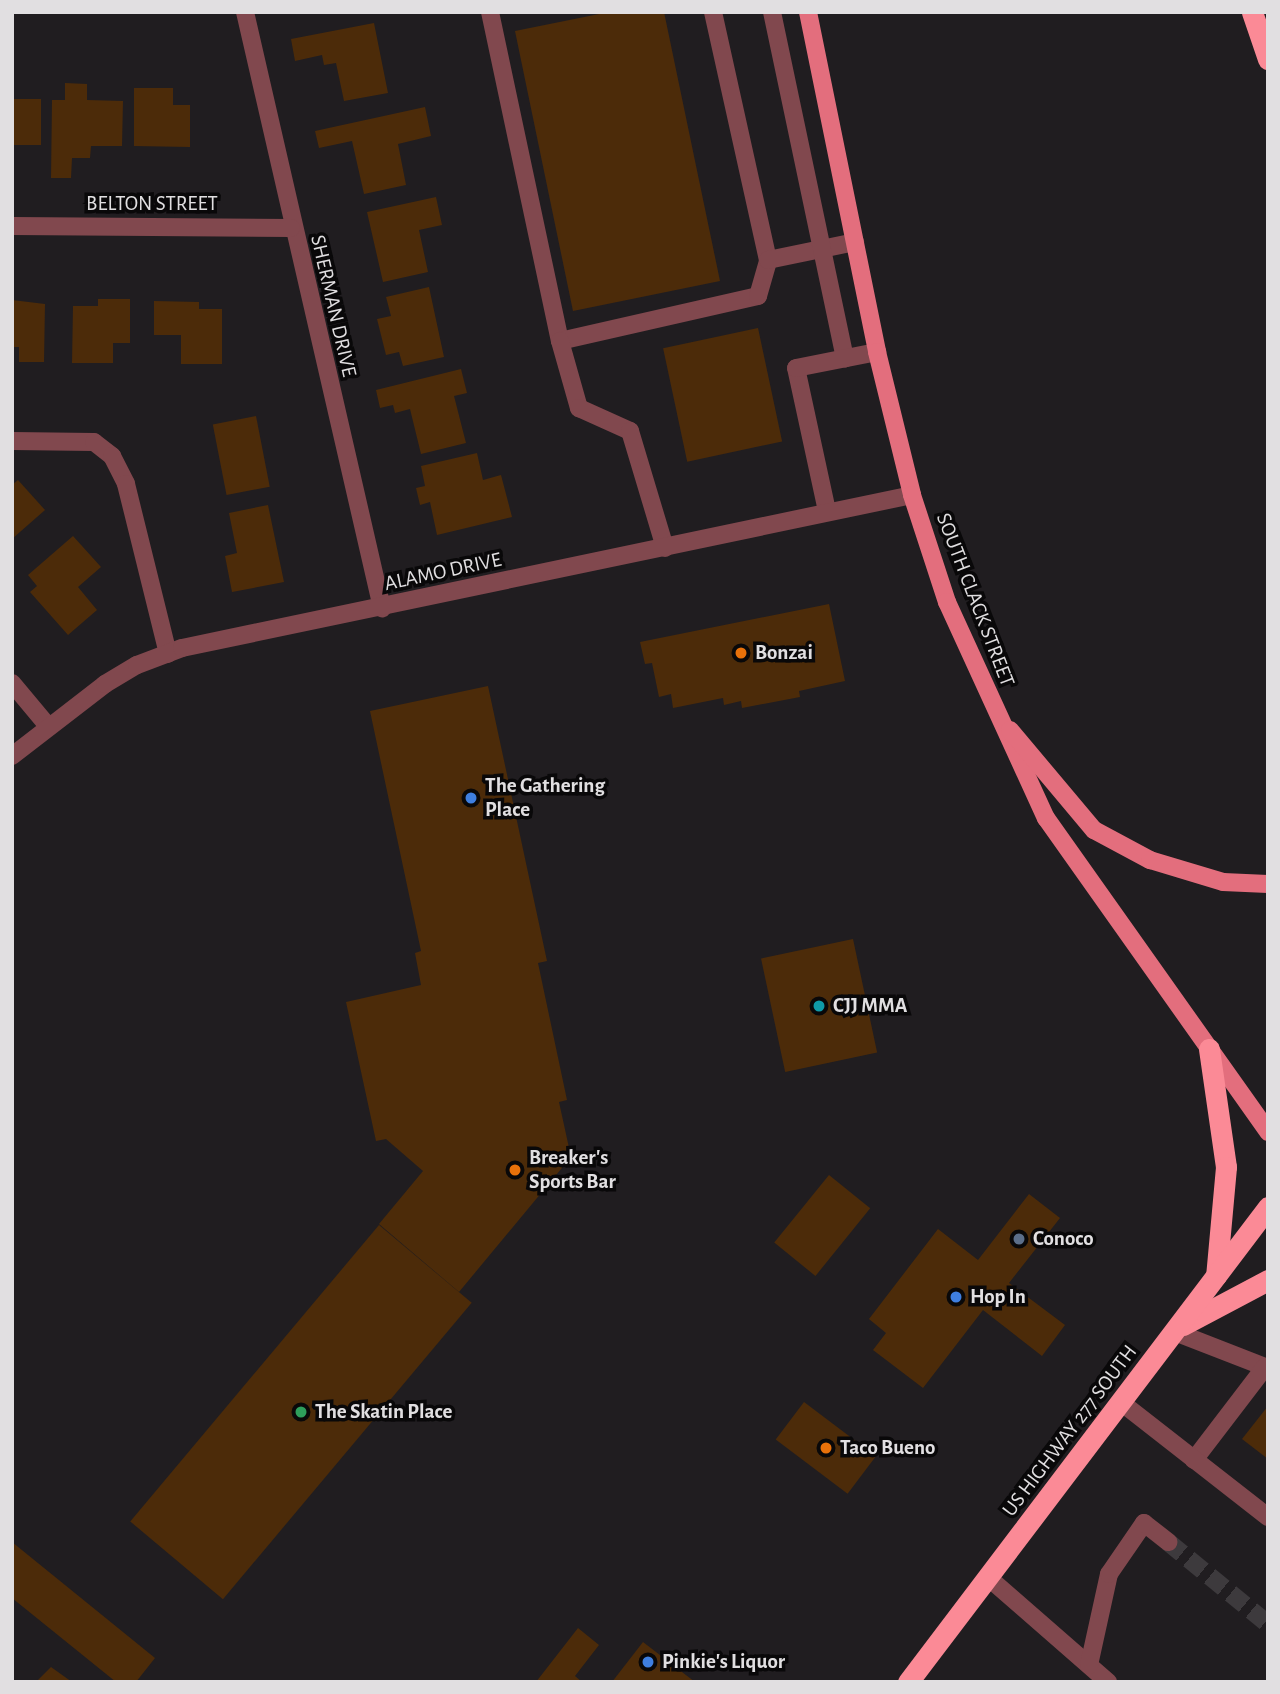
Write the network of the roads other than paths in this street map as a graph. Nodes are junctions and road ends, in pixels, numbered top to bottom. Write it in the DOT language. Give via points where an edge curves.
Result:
graph roads {
  1 [pos="245,12"];
  2 [pos="490,12"];
  3 [pos="713,12"];
  4 [pos="772,12"];
  5 [pos="808,12"];
  6 [pos="1252,12"];
  7 [pos="1268,59"];
  8 [pos="12,226"];
  9 [pos="291,228"];
  10 [pos="855,242"];
  11 [pos="823,248"];
  12 [pos="768,260"];
  13 [pos="560,341"];
  14 [pos="877,352"];
  15 [pos="845,358"];
  16 [pos="12,442"];
  17 [pos="912,495"];
  18 [pos="827,511"];
  19 [pos="665,548"];
  20 [pos="382,608"];
  21 [pos="168,654"];
  22 [pos="12,683"];
  23 [pos="992,708"];
  24 [pos="48,726"];
  25 [pos="12,756"];
  26 [pos="1268,884"];
  27 [pos="1209,1049"];
  28 [pos="1268,1132"];
  29 [pos="1268,1207"];
  30 [pos="1216,1276"];
  31 [pos="1268,1280"];
  32 [pos="1176,1330"];
  33 [pos="1266,1368"];
  34 [pos="1122,1403"];
  35 [pos="1195,1460"];
  36 [pos="1268,1517"];
  37 [pos="1168,1542"];
  38 [pos="990,1579"];
  39 [pos="1089,1665"];
  40 [pos="908,1682"];
  41 [pos="1108,1682"];
  1 -- 9 [label="street, SHERMAN DRIVE"];
  2 -- 13 [label="street"];
  3 -- 12 [label="street"];
  4 -- 11 [label="street"];
  5 -- 10 [label="main road, SOUTH CLACK STREET"];
  6 -- 7 [label="highway"];
  8 -- 9 [label="street, BELTON STREET"];
  9 -- 20 [label="street, SHERMAN DRIVE"];
  10 -- 11 [label="street"];
  10 -- 14 [label="main road, SOUTH CLACK STREET"];
  11 -- 12 [label="street"];
  11 -- 15 [label="street"];
  12 -- 13 [label="street" via="758,296"];
  13 -- 19 [label="street" via="579,408 630,431"];
  14 -- 15 [label="street"];
  14 -- 17 [label="main road, SOUTH CLACK STREET"];
  15 -- 18 [label="street" via="796,368"];
  16 -- 21 [label="street" via="94,442 112,456 126,484"];
  17 -- 18 [label="street, ALAMO DRIVE"];
  17 -- 23 [label="main road, SOUTH CLACK STREET" via="947,602"];
  18 -- 19 [label="street, ALAMO DRIVE"];
  19 -- 20 [label="street, ALAMO DRIVE"];
  20 -- 21 [label="street, ALAMO DRIVE"];
  21 -- 24 [label="street, ALAMO DRIVE" via="137,665"];
  22 -- 24 [label="street"];
  23 -- 26 [label="main road" via="1094,830 1150,860 1223,882"];
  23 -- 27 [label="main road, SOUTH CLACK STREET" via="1046,818"];
  24 -- 25 [label="street, ALAMO DRIVE"];
  27 -- 28 [label="main road, SOUTH CLACK STREET"];
  27 -- 30 [label="highway" via="1226,1154"];
  29 -- 30 [label="highway, US HIGHWAY 277 SOUTH"];
  30 -- 32 [label="highway, US HIGHWAY 277 SOUTH"];
  31 -- 32 [label="highway"];
  32 -- 33 [label="street"];
  32 -- 34 [label="highway, US HIGHWAY 277 SOUTH"];
  33 -- 35 [label="street"];
  34 -- 35 [label="street"];
  34 -- 38 [label="highway, US HIGHWAY 277 SOUTH"];
  35 -- 36 [label="street"];
  37 -- 39 [label="street" via="1144,1523 1109,1574"];
  38 -- 39 [label="street"];
  38 -- 40 [label="highway, US HIGHWAY 277 SOUTH"];
  39 -- 41 [label="street"];
}
